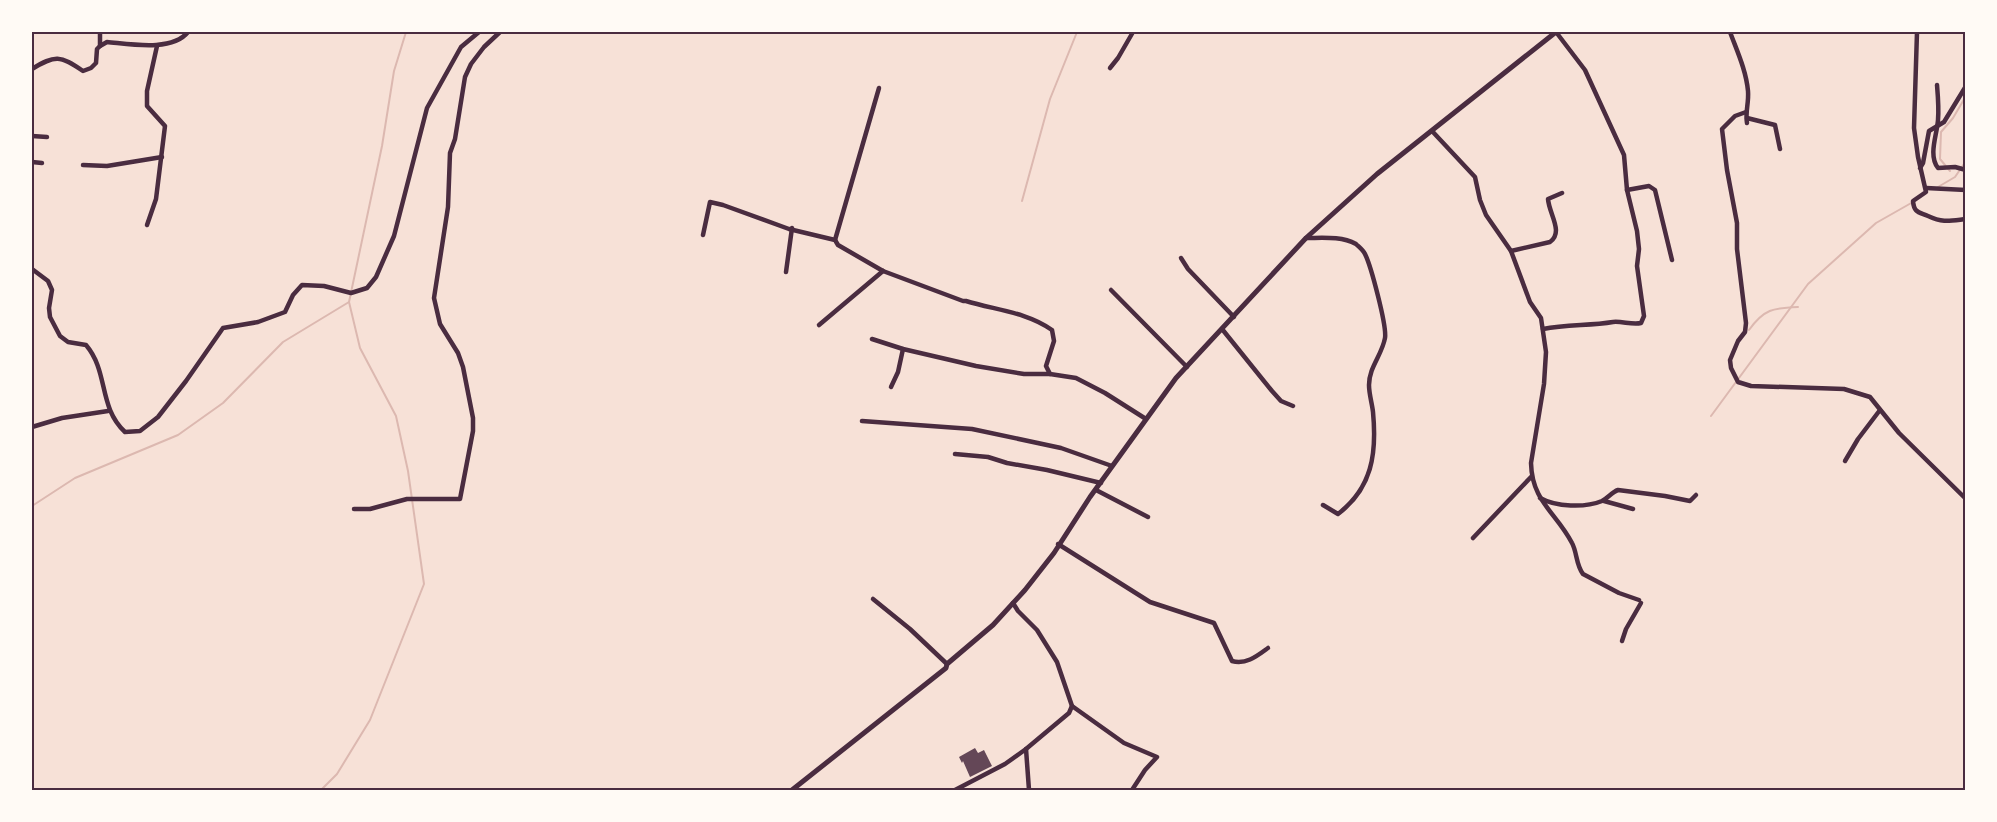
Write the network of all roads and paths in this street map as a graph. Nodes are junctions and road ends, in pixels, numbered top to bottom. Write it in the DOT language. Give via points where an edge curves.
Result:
graph roads {
  1 [pos="100,32"];
  2 [pos="188,32"];
  3 [pos="478,32"];
  4 [pos="500,32"];
  5 [pos="1133,32"];
  6 [pos="1556,32"];
  7 [pos="1730,32"];
  8 [pos="1917,32"];
  9 [pos="100,46"];
  10 [pos="157,46"];
  11 [pos="1110,68"];
  12 [pos="32,69"];
  13 [pos="1937,85"];
  14 [pos="1965,86"];
  15 [pos="879,88"];
  16 [pos="1747,118"];
  17 [pos="1937,126"];
  18 [pos="1432,131"];
  19 [pos="32,136"];
  20 [pos="47,136"];
  21 [pos="1780,149"];
  22 [pos="162,157"];
  23 [pos="32,162"];
  24 [pos="42,164"];
  25 [pos="83,165"];
  26 [pos="1920,168"];
  27 [pos="1965,170"];
  28 [pos="1926,188"];
  29 [pos="1627,190"];
  30 [pos="1965,190"];
  31 [pos="1562,193"];
  32 [pos="1965,219"];
  33 [pos="147,225"];
  34 [pos="792,228"];
  35 [pos="703,235"];
  36 [pos="1306,237"];
  37 [pos="835,240"];
  38 [pos="1511,251"];
  39 [pos="1180,258"];
  40 [pos="1672,260"];
  41 [pos="32,269"];
  42 [pos="883,271"];
  43 [pos="786,272"];
  44 [pos="1111,290"];
  45 [pos="1234,317"];
  46 [pos="819,325"];
  47 [pos="1222,329"];
  48 [pos="1543,329"];
  49 [pos="872,339"];
  50 [pos="903,349"];
  51 [pos="1187,367"];
  52 [pos="1050,374"];
  53 [pos="891,387"];
  54 [pos="1293,406"];
  55 [pos="1880,410"];
  56 [pos="108,411"];
  57 [pos="1146,419"];
  58 [pos="862,421"];
  59 [pos="32,427"];
  60 [pos="955,454"];
  61 [pos="1845,461"];
  62 [pos="1112,466"];
  63 [pos="1531,477"];
  64 [pos="1101,483"];
  65 [pos="1096,490"];
  66 [pos="1696,495"];
  67 [pos="1538,496"];
  68 [pos="1965,499"];
  69 [pos="1603,501"];
  70 [pos="1323,505"];
  71 [pos="354,509"];
  72 [pos="1633,509"];
  73 [pos="1148,517"];
  74 [pos="1473,538"];
  75 [pos="1058,544"];
  76 [pos="873,599"];
  77 [pos="1013,603"];
  78 [pos="1622,641"];
  79 [pos="1268,648"];
  80 [pos="947,664"];
  81 [pos="1072,706"];
  82 [pos="1026,749"];
  83 [pos="792,790"];
  84 [pos="955,790"];
  85 [pos="1029,790"];
  86 [pos="1132,790"];
  1 -- 9 [label="street"];
  2 -- 10 [label="street"];
  3 -- 56 [label="street" via="461,47 427,108 394,236 367,288 351,293 302,285 292,295 285,312 223,328 158,417 140,431 125,432"];
  4 -- 71 [label="street" via="484,47 465,77 450,153 448,207 434,298 440,324 463,367 473,418 460,499 407,499"];
  5 -- 11 [label="street"];
  6 -- 18 [label="street"];
  6 -- 29 [label="street" via="1585,70 1618,140 1624,155"];
  7 -- 16 [label="street" via="1746,78"];
  8 -- 26 [label="street" via="1914,128"];
  9 -- 10 [label="street" via="107,42"];
  9 -- 12 [label="street" via="96,63 83,71 63,58"];
  10 -- 22 [label="street" via="147,106 165,126"];
  13 -- 17 [label="street"];
  14 -- 17 [label="street" via="1944,122"];
  15 -- 37 [label="street"];
  16 -- 21 [label="street" via="1772,122"];
  16 -- 55 [label="street" via="1736,116 1722,129 1737,223 1746,323 1730,360 1735,376 1738,382 1752,386 1844,389 1870,397"];
  17 -- 26 [label="street" via="1929,131"];
  17 -- 27 [label="street" via="1934,163 1938,168"];
  18 -- 36 [label="street"];
  18 -- 38 [label="street" via="1475,177 1486,215"];
  19 -- 20 [label="street"];
  22 -- 25 [label="street" via="107,166"];
  22 -- 33 [label="street" via="156,199"];
  23 -- 24 [label="street"];
  26 -- 28 [label="street"];
  28 -- 30 [label="street"];
  28 -- 32 [label="street" via="1913,201 1918,213 1943,222"];
  29 -- 40 [label="street" via="1649,186 1654,190"];
  29 -- 48 [label="street" via="1639,249 1637,266 1644,316 1641,323"];
  31 -- 38 [label="street" via="1548,199 1555,238"];
  34 -- 35 [label="street" via="710,202"];
  34 -- 37 [label="street"];
  34 -- 43 [label="street"];
  36 -- 45 [label="street"];
  36 -- 70 [label="street" via="1344,240 1365,254 1385,336 1370,374 1374,431 1370,474 1357,496 1338,514"];
  37 -- 42 [label="street"];
  38 -- 48 [label="street"];
  39 -- 45 [label="street"];
  41 -- 56 [label="street" via="48,281 52,290 50,317 60,336 68,342 86,345 94,354"];
  42 -- 46 [label="street"];
  42 -- 52 [label="street" via="1046,326 1052,330 1054,341 1046,366"];
  44 -- 51 [label="street"];
  45 -- 47 [label="street"];
  47 -- 51 [label="street"];
  47 -- 54 [label="street" via="1272,392"];
  48 -- 63 [label="street" via="1544,384"];
  49 -- 50 [label="street"];
  50 -- 52 [label="street" via="1001,371"];
  50 -- 53 [label="street"];
  51 -- 57 [label="street"];
  52 -- 57 [label="street" via="1081,379"];
  55 -- 61 [label="street"];
  55 -- 68 [label="street"];
  56 -- 59 [label="street"];
  57 -- 62 [label="street"];
  58 -- 62 [label="street" via="972,429 1061,447"];
  60 -- 64 [label="street" via="988,457"];
  62 -- 64 [label="street"];
  63 -- 67 [label="street"];
  63 -- 74 [label="street"];
  64 -- 65 [label="street"];
  65 -- 73 [label="street"];
  65 -- 75 [label="street"];
  66 -- 69 [label="street" via="1684,501 1625,489 1613,492"];
  67 -- 69 [label="street" via="1551,504 1589,505"];
  67 -- 78 [label="street" via="1572,543 1583,574 1640,602"];
  69 -- 72 [label="street"];
  75 -- 77 [label="street"];
  75 -- 79 [label="street" via="1150,602 1214,623 1232,661 1243,663"];
  76 -- 80 [label="street"];
  77 -- 80 [label="street"];
  77 -- 81 [label="street" via="1058,662"];
  80 -- 83 [label="street"];
  81 -- 82 [label="street" via="1069,713"];
  81 -- 86 [label="street" via="1124,743 1157,757"];
  82 -- 84 [label="street"];
  82 -- 85 [label="street"];
}
